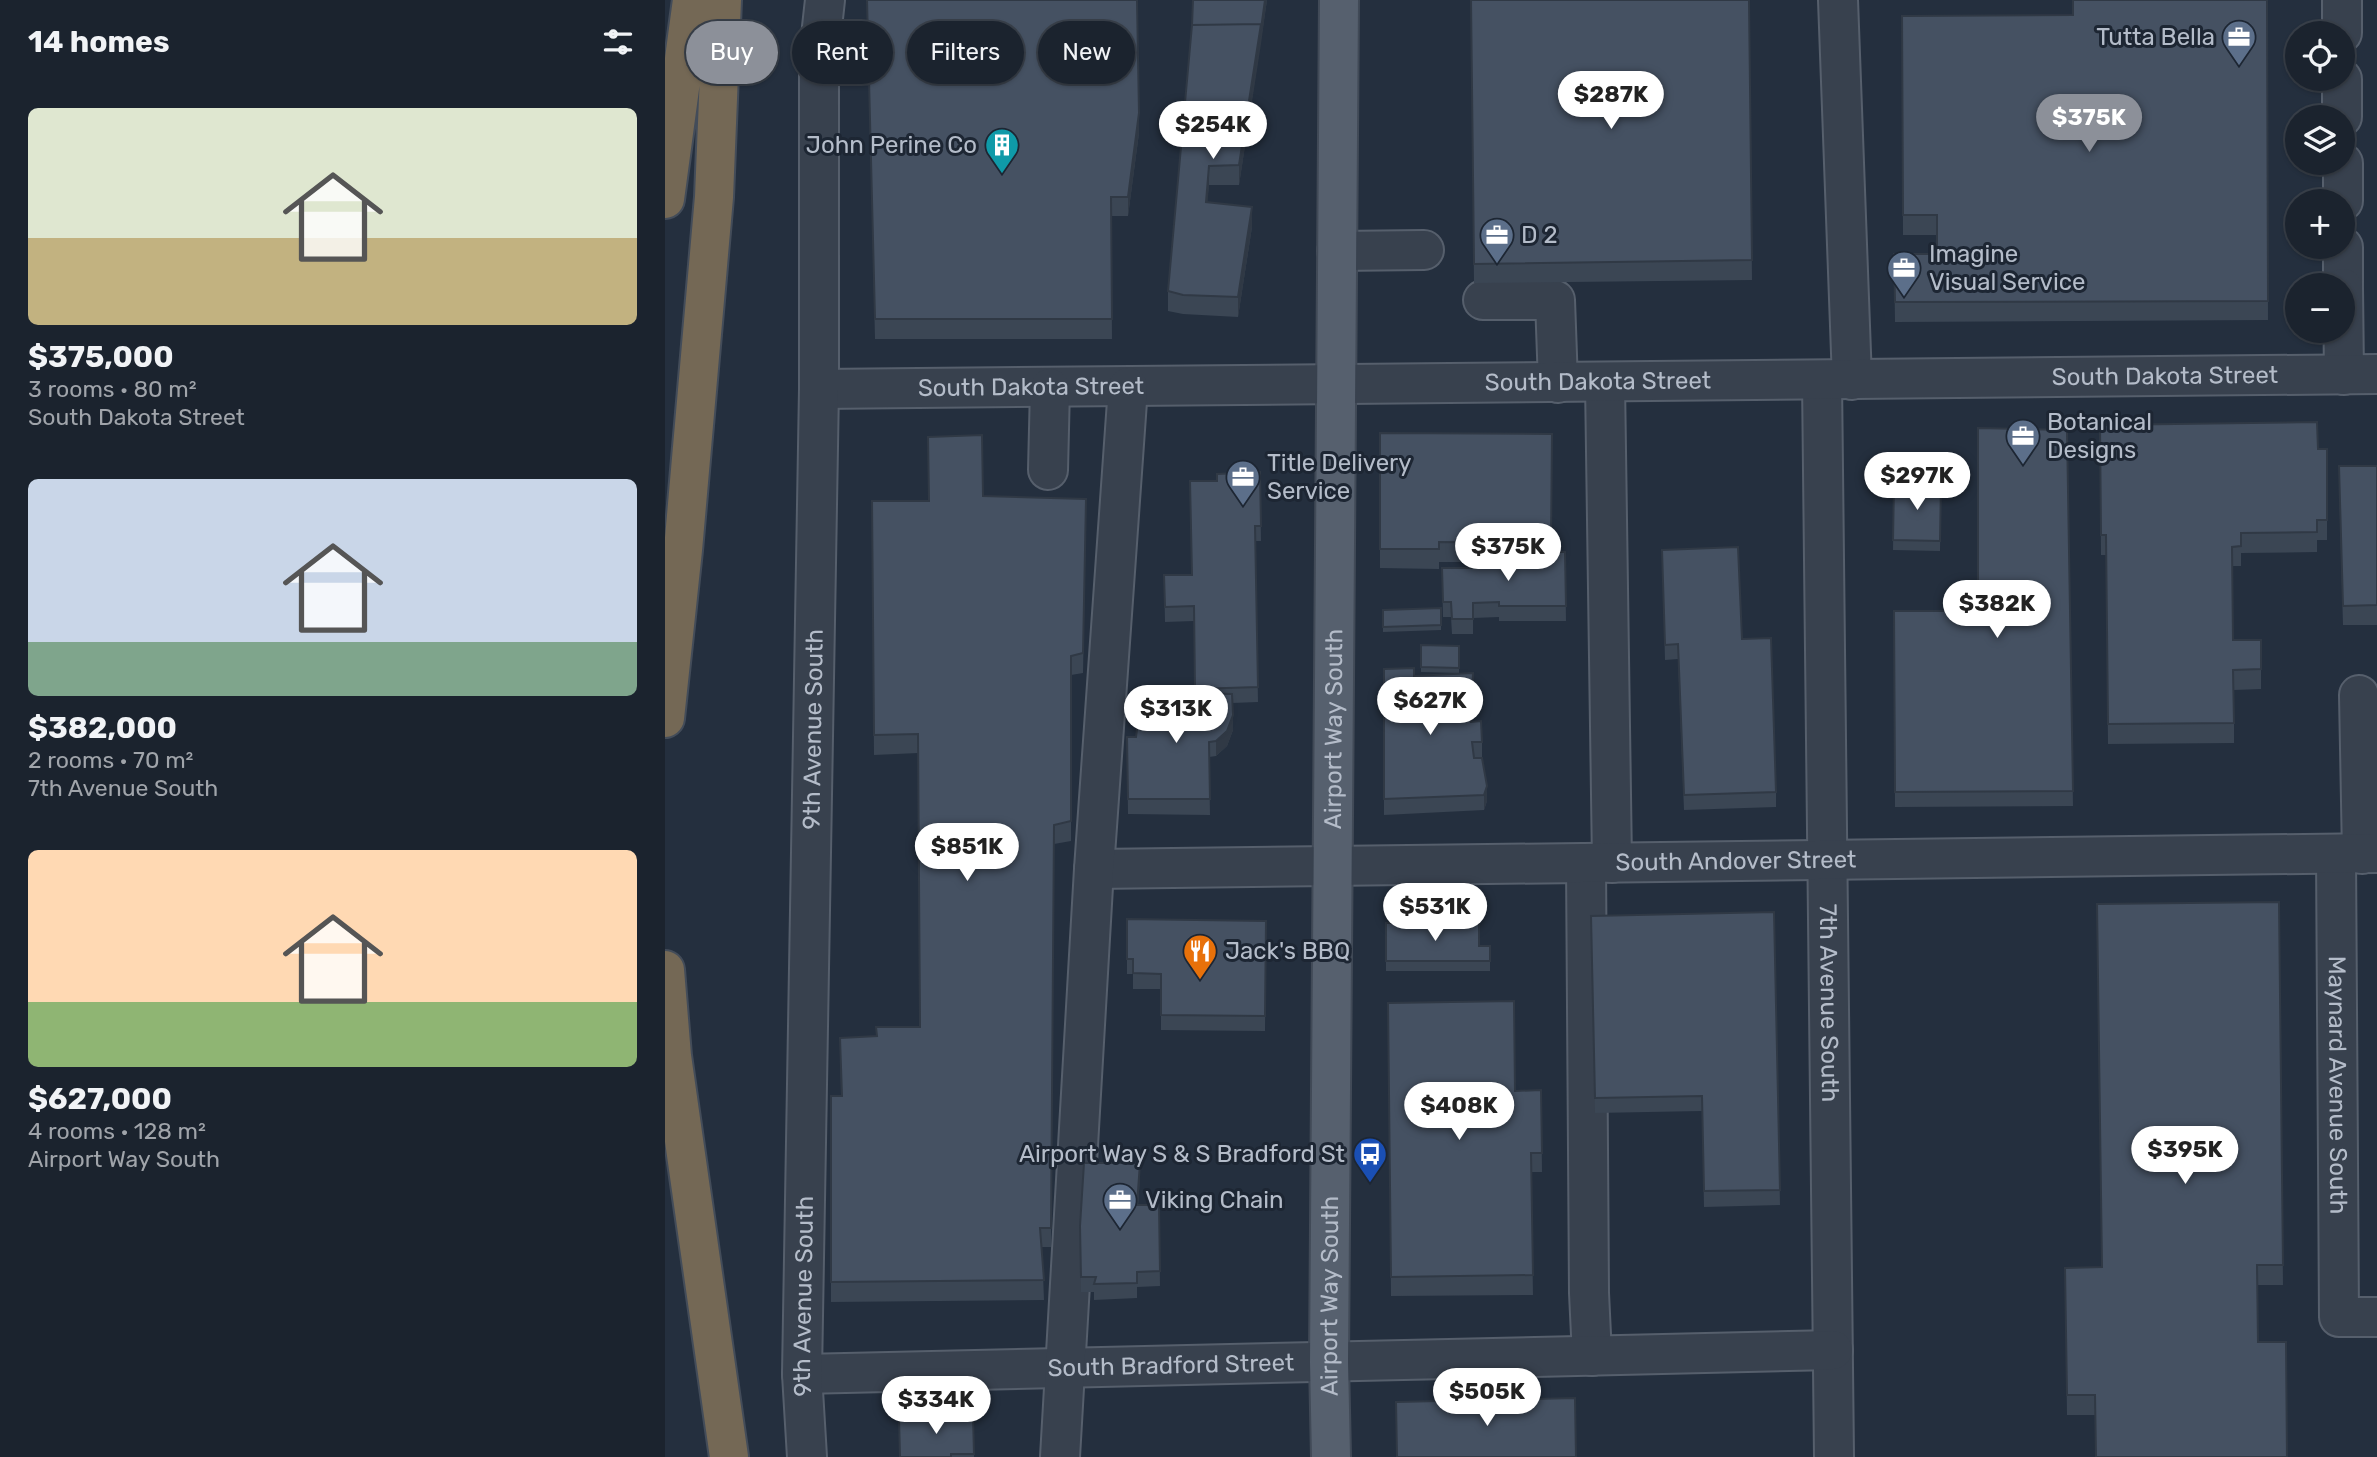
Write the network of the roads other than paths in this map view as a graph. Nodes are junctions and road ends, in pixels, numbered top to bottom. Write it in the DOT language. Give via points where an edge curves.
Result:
graph roads {
  1 [pos="692,0"];
  2 [pos="722,0"];
  3 [pos="825,0"];
  4 [pos="1339,0"];
  5 [pos="1838,0"];
  6 [pos="2342,0"];
  7 [pos="2342,21"];
  8 [pos="665,199"];
  9 [pos="1424,250"];
  10 [pos="1337,251"];
  11 [pos="1483,300"];
  12 [pos="2355,343"];
  13 [pos="2361,374"];
  14 [pos="1837,380"];
  15 [pos="1605,382"];
  16 [pos="1558,383"];
  17 [pos="1336,385"];
  18 [pos="1128,387"];
  19 [pos="1050,388"];
  20 [pos="819,389"];
  21 [pos="1048,470"];
  22 [pos="2359,695"];
  23 [pos="665,718"];
  24 [pos="2358,854"];
  25 [pos="1826,860"];
  26 [pos="1599,863"];
  27 [pos="1333,866"];
  28 [pos="1094,869"];
  29 [pos="665,970"];
  30 [pos="2377,1317"];
  31 [pos="1833,1350"];
  32 [pos="1592,1356"];
  33 [pos="1329,1362"];
  34 [pos="1064,1368"];
  35 [pos="802,1374"];
  36 [pos="729,1457"];
  37 [pos="807,1457"];
  38 [pos="1060,1457"];
  39 [pos="1331,1457"];
  40 [pos="1834,1457"];
  1 -- 8 [label="highway"];
  2 -- 23 [label="highway" via="715,197"];
  3 -- 20 [label="street, 9th Avenue South" via="819,54"];
  4 -- 10 [label="main road, Airport Way South"];
  5 -- 14 [label="street, 7th Avenue South"];
  6 -- 7 [label="street"];
  9 -- 10 [label="street"];
  10 -- 17 [label="main road, Airport Way South"];
  11 -- 16 [label="street" via="1555,300"];
  12 -- 13 [label="street"];
  13 -- 14 [label="street, South Dakota Street"];
  14 -- 15 [label="street, South Dakota Street"];
  14 -- 25 [label="street, 7th Avenue South"];
  15 -- 16 [label="street, South Dakota Street"];
  15 -- 26 [label="street"];
  16 -- 17 [label="street, South Dakota Street"];
  17 -- 18 [label="street, South Dakota Street"];
  17 -- 27 [label="main road, Airport Way South"];
  18 -- 19 [label="street, South Dakota Street"];
  18 -- 28 [label="street"];
  19 -- 20 [label="street, South Dakota Street"];
  19 -- 21 [label="street"];
  20 -- 35 [label="street, 9th Avenue South"];
  22 -- 24 [label="street, Maynard Avenue South"];
  24 -- 25 [label="street, South Andover Street" via="2276,844 2159,845"];
  24 -- 30 [label="street, Maynard Avenue South" via="2339,1317"];
  25 -- 26 [label="street, South Andover Street"];
  25 -- 31 [label="street, 7th Avenue South"];
  26 -- 27 [label="street, South Andover Street"];
  26 -- 32 [label="street" via="1589,1293"];
  27 -- 28 [label="street, South Andover Street"];
  27 -- 33 [label="main road, Airport Way South"];
  28 -- 34 [label="street"];
  29 -- 36 [label="highway" via="672,1056"];
  31 -- 32 [label="street, South Bradford Street"];
  31 -- 40 [label="street, 7th Avenue South"];
  32 -- 33 [label="street, South Bradford Street"];
  33 -- 34 [label="street, South Bradford Street"];
  33 -- 39 [label="main road, Airport Way South"];
  34 -- 35 [label="street, South Bradford Street"];
  34 -- 38 [label="street"];
  35 -- 37 [label="street, 9th Avenue South"];
}
